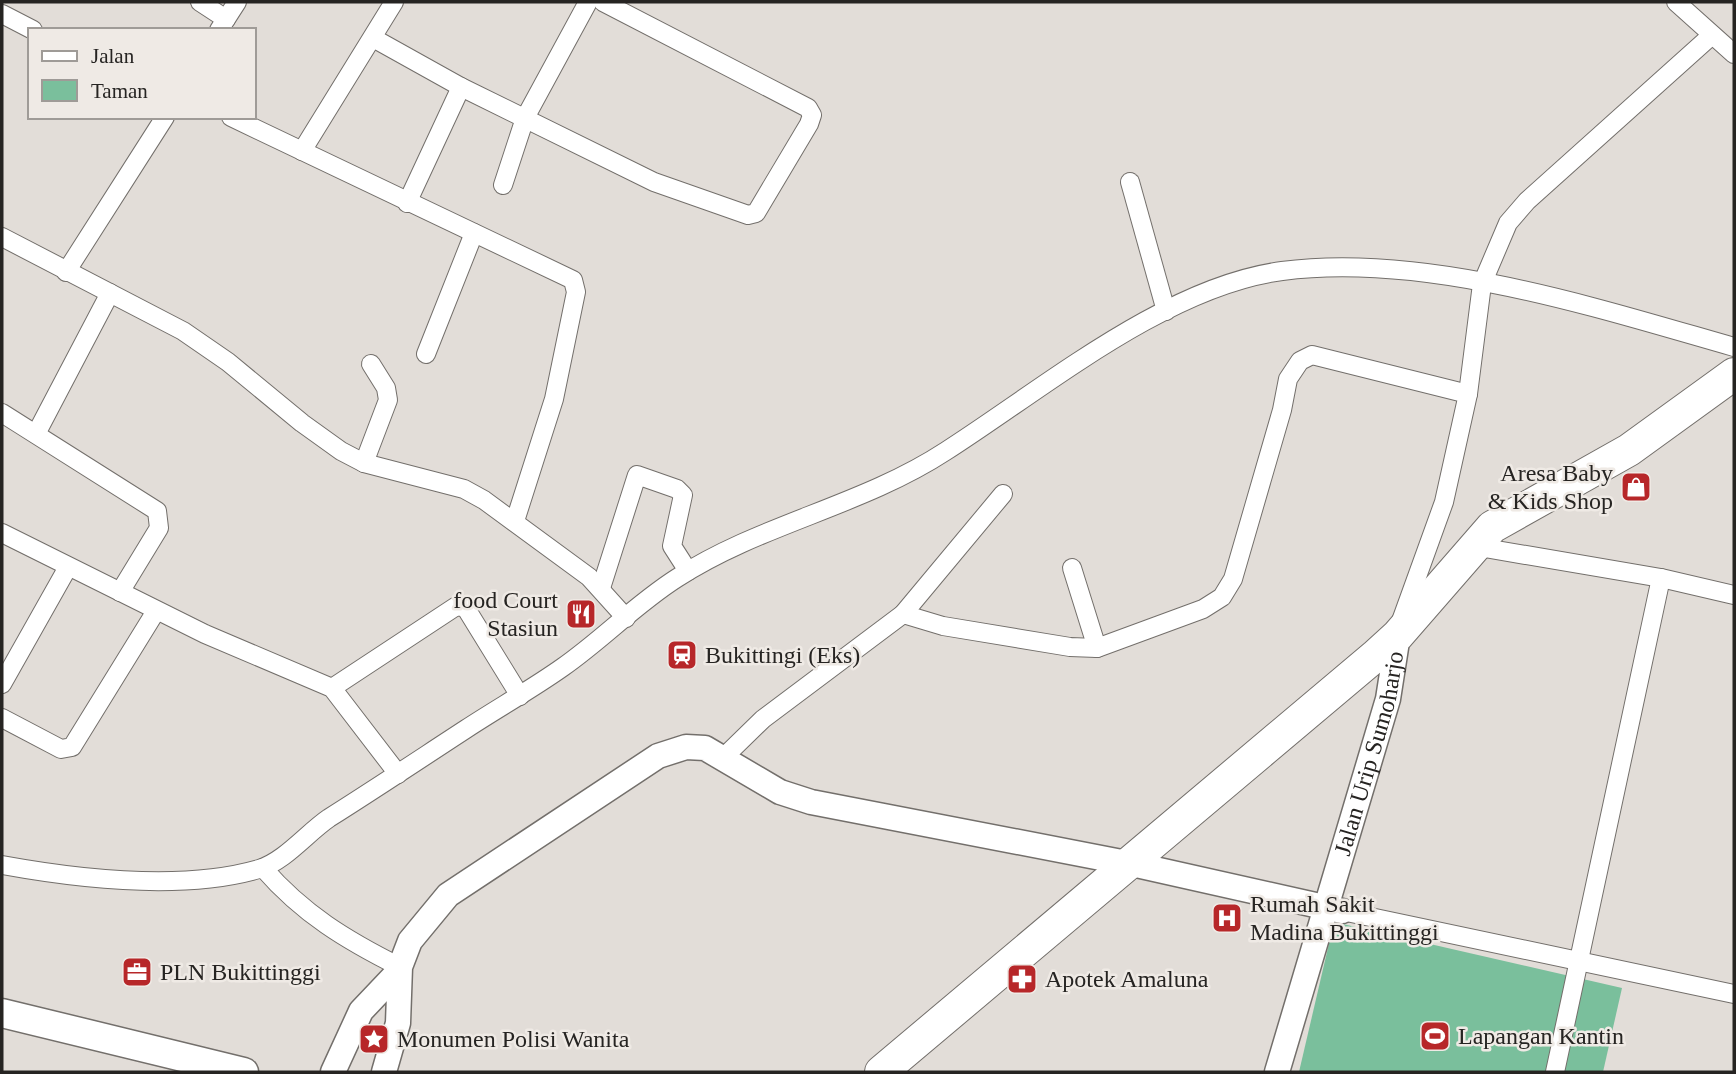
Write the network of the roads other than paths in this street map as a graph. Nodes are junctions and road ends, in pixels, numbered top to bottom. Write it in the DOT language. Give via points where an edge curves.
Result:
graph roads {
  1 [pos="200,2"];
  2 [pos="237,2"];
  3 [pos="394,2"];
  4 [pos="587,2"];
  5 [pos="603,2"];
  6 [pos="1676,2"];
  7 [pos="2,14"];
  8 [pos="223,24"];
  9 [pos="29,28"];
  10 [pos="1712,35"];
  11 [pos="373,38"];
  12 [pos="1734,54"];
  13 [pos="461,87"];
  14 [pos="525,118"];
  15 [pos="163,119"];
  16 [pos="235,119"];
  17 [pos="302,151"];
  18 [pos="1130,182"];
  19 [pos="503,186"];
  20 [pos="407,203"];
  21 [pos="474,233"];
  22 [pos="2,237"];
  23 [pos="66,272"];
  24 [pos="1482,284"];
  25 [pos="110,293"];
  26 [pos="1166,311"];
  27 [pos="1734,347"];
  28 [pos="426,354"];
  29 [pos="371,364"];
  30 [pos="1734,375"];
  31 [pos="1468,394"];
  32 [pos="2,413"];
  33 [pos="36,434"];
  34 [pos="364,463"];
  35 [pos="1003,494"];
  36 [pos="515,521"];
  37 [pos="2,533"];
  38 [pos="1473,546"];
  39 [pos="68,566"];
  40 [pos="1072,568"];
  41 [pos="688,571"];
  42 [pos="1661,578"];
  43 [pos="601,588"];
  44 [pos="120,592"];
  45 [pos="1734,595"];
  46 [pos="156,611"];
  47 [pos="903,614"];
  48 [pos="626,618"];
  49 [pos="1398,635"];
  50 [pos="1097,648"];
  51 [pos="2,684"];
  52 [pos="332,688"];
  53 [pos="520,696"];
  54 [pos="2,718"];
  55 [pos="723,758"];
  56 [pos="398,774"];
  57 [pos="1132,864"];
  58 [pos="2,865"];
  59 [pos="262,868"];
  60 [pos="1332,910"];
  61 [pos="1579,961"];
  62 [pos="399,970"];
  63 [pos="1734,994"];
  64 [pos="4,1016"];
  65 [pos="199,1067"];
  66 [pos="244,1072"];
  67 [pos="333,1072"];
  68 [pos="384,1072"];
  69 [pos="881,1072"];
  70 [pos="1277,1072"];
  71 [pos="1555,1072"];
  1 -- 8 [label="street"];
  2 -- 8 [label="street"];
  3 -- 11 [label="street"];
  4 -- 14 [label="street"];
  5 -- 14 [label="street" via="808,108 809,124 762,208 748,215 670,189"];
  6 -- 10 [label="street"];
  7 -- 9 [label="street"];
  10 -- 12 [label="street"];
  10 -- 24 [label="street" via="1517,211"];
  11 -- 13 [label="street"];
  11 -- 17 [label="street"];
  13 -- 14 [label="street"];
  13 -- 20 [label="street"];
  14 -- 19 [label="street"];
  15 -- 23 [label="street"];
  16 -- 17 [label="street"];
  17 -- 20 [label="street"];
  18 -- 26 [label="street"];
  20 -- 21 [label="street"];
  21 -- 28 [label="street"];
  21 -- 36 [label="street" via="568,276 576,286 561,373"];
  22 -- 23 [label="street"];
  23 -- 25 [label="street"];
  24 -- 26 [label="street" via="1398,269 1281,271 1235,281"];
  24 -- 27 [label="street" via="1593,308"];
  24 -- 31 [label="street"];
  25 -- 33 [label="street"];
  25 -- 34 [label="street" via="206,346 323,439"];
  26 -- 41 [label="street" via="908,474 727,549"];
  29 -- 34 [label="street" via="388,400"];
  30 -- 38 [label="highway" via="1629,450 1512,513"];
  31 -- 49 [label="street" via="1444,502"];
  31 -- 50 [label="street" via="1312,355 1300,360 1287,379 1256,501 1227,590 1203,609"];
  32 -- 33 [label="street"];
  33 -- 44 [label="street" via="157,511 159,528"];
  34 -- 36 [label="street" via="464,489"];
  35 -- 47 [label="street"];
  36 -- 43 [label="street"];
  37 -- 39 [label="street"];
  38 -- 42 [label="street"];
  38 -- 49 [label="highway"];
  39 -- 44 [label="street"];
  39 -- 51 [label="street"];
  40 -- 50 [label="street"];
  41 -- 43 [label="street" via="671,546 682,495 666,484 637,475"];
  41 -- 48 [label="street"];
  42 -- 45 [label="street"];
  42 -- 61 [label="street"];
  43 -- 48 [label="street"];
  44 -- 46 [label="street"];
  46 -- 52 [label="street"];
  46 -- 54 [label="street" via="72,747 61,749"];
  47 -- 50 [label="street" via="1024,641"];
  47 -- 55 [label="street" via="763,719"];
  48 -- 53 [label="street"];
  49 -- 57 [label="highway"];
  49 -- 60 [label="street, Jalan Urip Sumoharjo" via="1384,712"];
  52 -- 53 [label="street" via="462,606"];
  52 -- 56 [label="street"];
  53 -- 56 [label="street"];
  55 -- 57 [label="street" via="780,792 811,802"];
  55 -- 62 [label="street" via="705,748 686,747 658,756 448,895 410,941"];
  56 -- 59 [label="street"];
  57 -- 60 [label="street"];
  57 -- 69 [label="highway"];
  58 -- 59 [label="street" via="50,874 174,881"];
  59 -- 62 [label="street" via="285,894 342,937"];
  60 -- 61 [label="street"];
  60 -- 70 [label="street, Jalan Urip Sumoharjo"];
  61 -- 63 [label="street"];
  61 -- 71 [label="street"];
  62 -- 67 [label="street" via="361,1011"];
  62 -- 68 [label="street" via="398,1023"];
  64 -- 65 [label="main road"];
  65 -- 66 [label="main road"];
}
